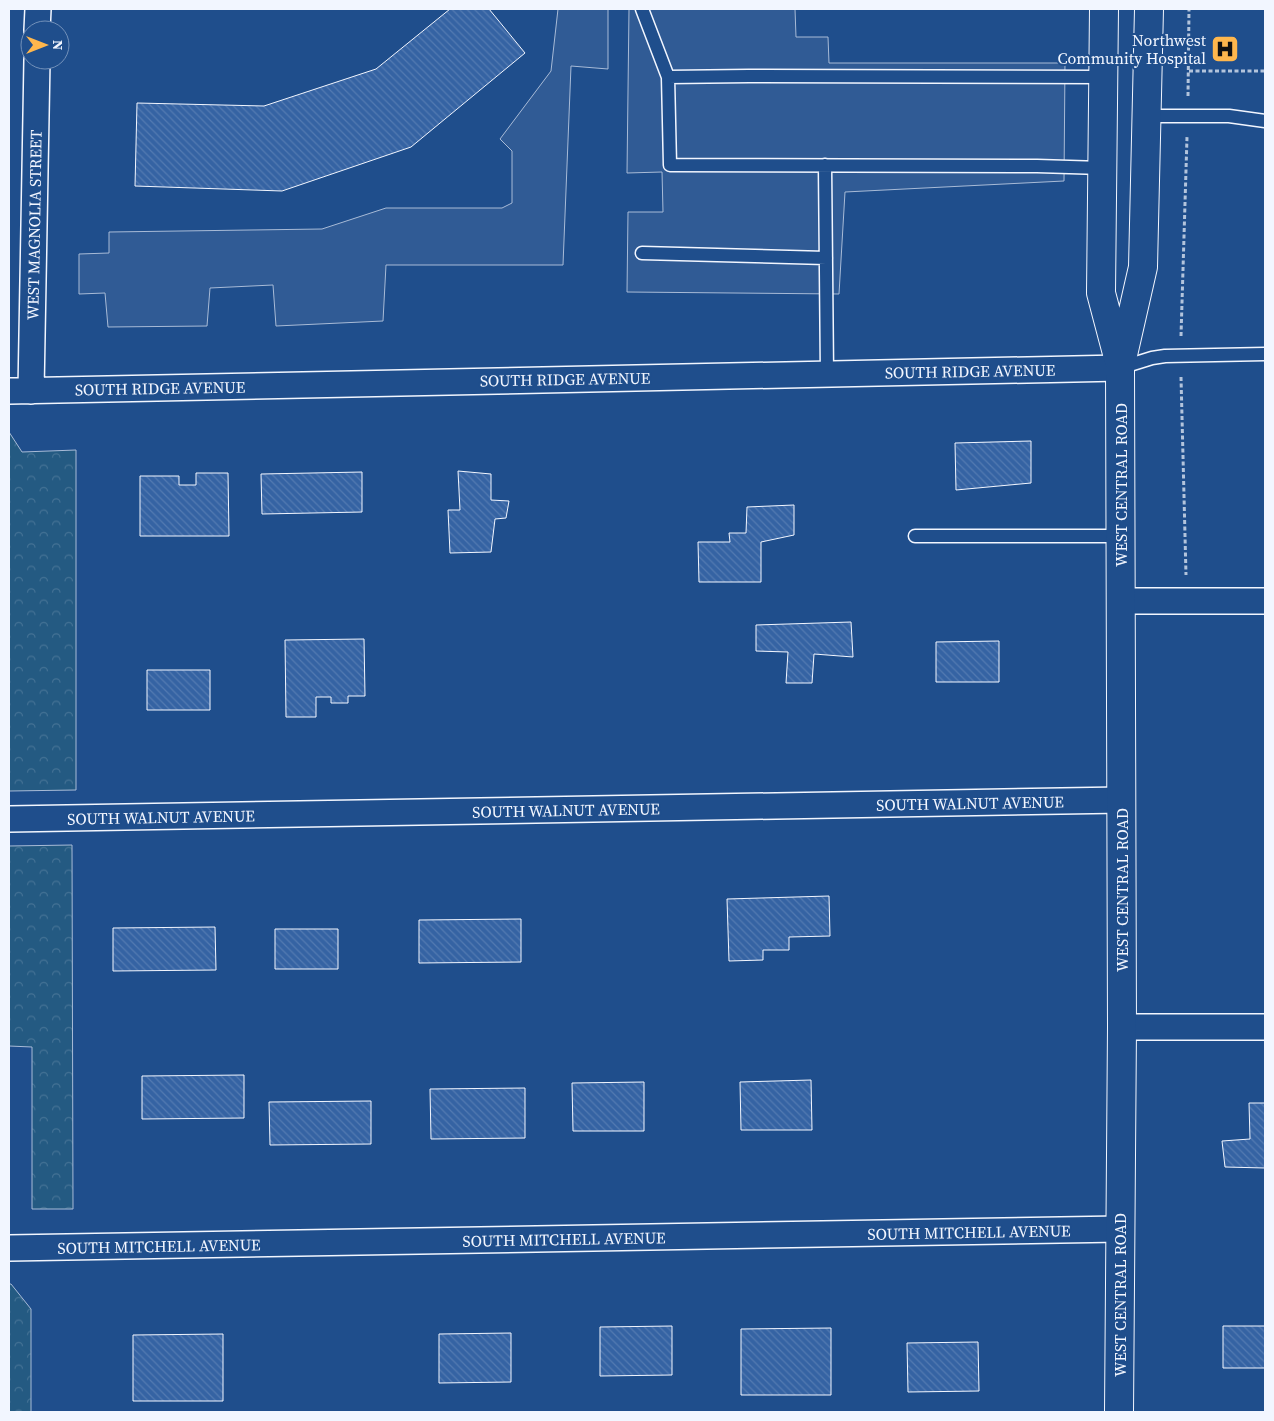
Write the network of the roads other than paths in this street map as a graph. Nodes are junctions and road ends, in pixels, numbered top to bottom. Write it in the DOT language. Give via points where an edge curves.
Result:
graph roads {
  1 [pos="642,9"];
  2 [pos="1104,9"];
  3 [pos="1149,9"];
  4 [pos="36,70"];
  5 [pos="668,77"];
  6 [pos="1103,77"];
  7 [pos="1146,116"];
  8 [pos="1265,120"];
  9 [pos="825,165"];
  10 [pos="1102,168"];
  11 [pos="642,254"];
  12 [pos="826,258"];
  13 [pos="1265,354"];
  14 [pos="1120,368"];
  15 [pos="827,374"];
  16 [pos="20,391"];
  17 [pos="915,536"];
  18 [pos="1121,536"];
  19 [pos="1121,601"];
  20 [pos="1265,601"];
  21 [pos="1122,800"];
  22 [pos="9,819"];
  23 [pos="1122,1027"];
  24 [pos="1265,1027"];
  25 [pos="1120,1229"];
  26 [pos="9,1248"];
  27 [pos="1119,1412"];
  1 -- 5 [label="lane"];
  2 -- 6 [label="main road, WEST CENTRAL ROAD"];
  3 -- 7 [label="main road, WEST CENTRAL ROAD"];
  4 -- 16 [label="street, WEST MAGNOLIA STREET"];
  5 -- 6 [label="lane"];
  5 -- 9 [label="lane" via="670,165"];
  6 -- 10 [label="main road, WEST CENTRAL ROAD"];
  7 -- 8 [label="lane" via="1229,116"];
  7 -- 14 [label="main road, WEST CENTRAL ROAD" via="1142,268"];
  9 -- 10 [label="lane"];
  9 -- 12 [label="lane"];
  10 -- 14 [label="main road, WEST CENTRAL ROAD" via="1101,293"];
  11 -- 12 [label="lane"];
  12 -- 15 [label="lane"];
  13 -- 14 [label="lane" via="1180,355 1152,358"];
  14 -- 15 [label="street, SOUTH RIDGE AVENUE"];
  14 -- 18 [label="main road, WEST CENTRAL ROAD"];
  15 -- 16 [label="street, SOUTH RIDGE AVENUE"];
  17 -- 18 [label="lane"];
  18 -- 19 [label="main road, WEST CENTRAL ROAD"];
  19 -- 20 [label="street"];
  19 -- 21 [label="main road, WEST CENTRAL ROAD"];
  21 -- 22 [label="street, SOUTH WALNUT AVENUE"];
  21 -- 23 [label="main road, WEST CENTRAL ROAD"];
  23 -- 24 [label="street"];
  23 -- 25 [label="main road, WEST CENTRAL ROAD"];
  25 -- 26 [label="street, SOUTH MITCHELL AVENUE"];
  25 -- 27 [label="main road, WEST CENTRAL ROAD"];
}
